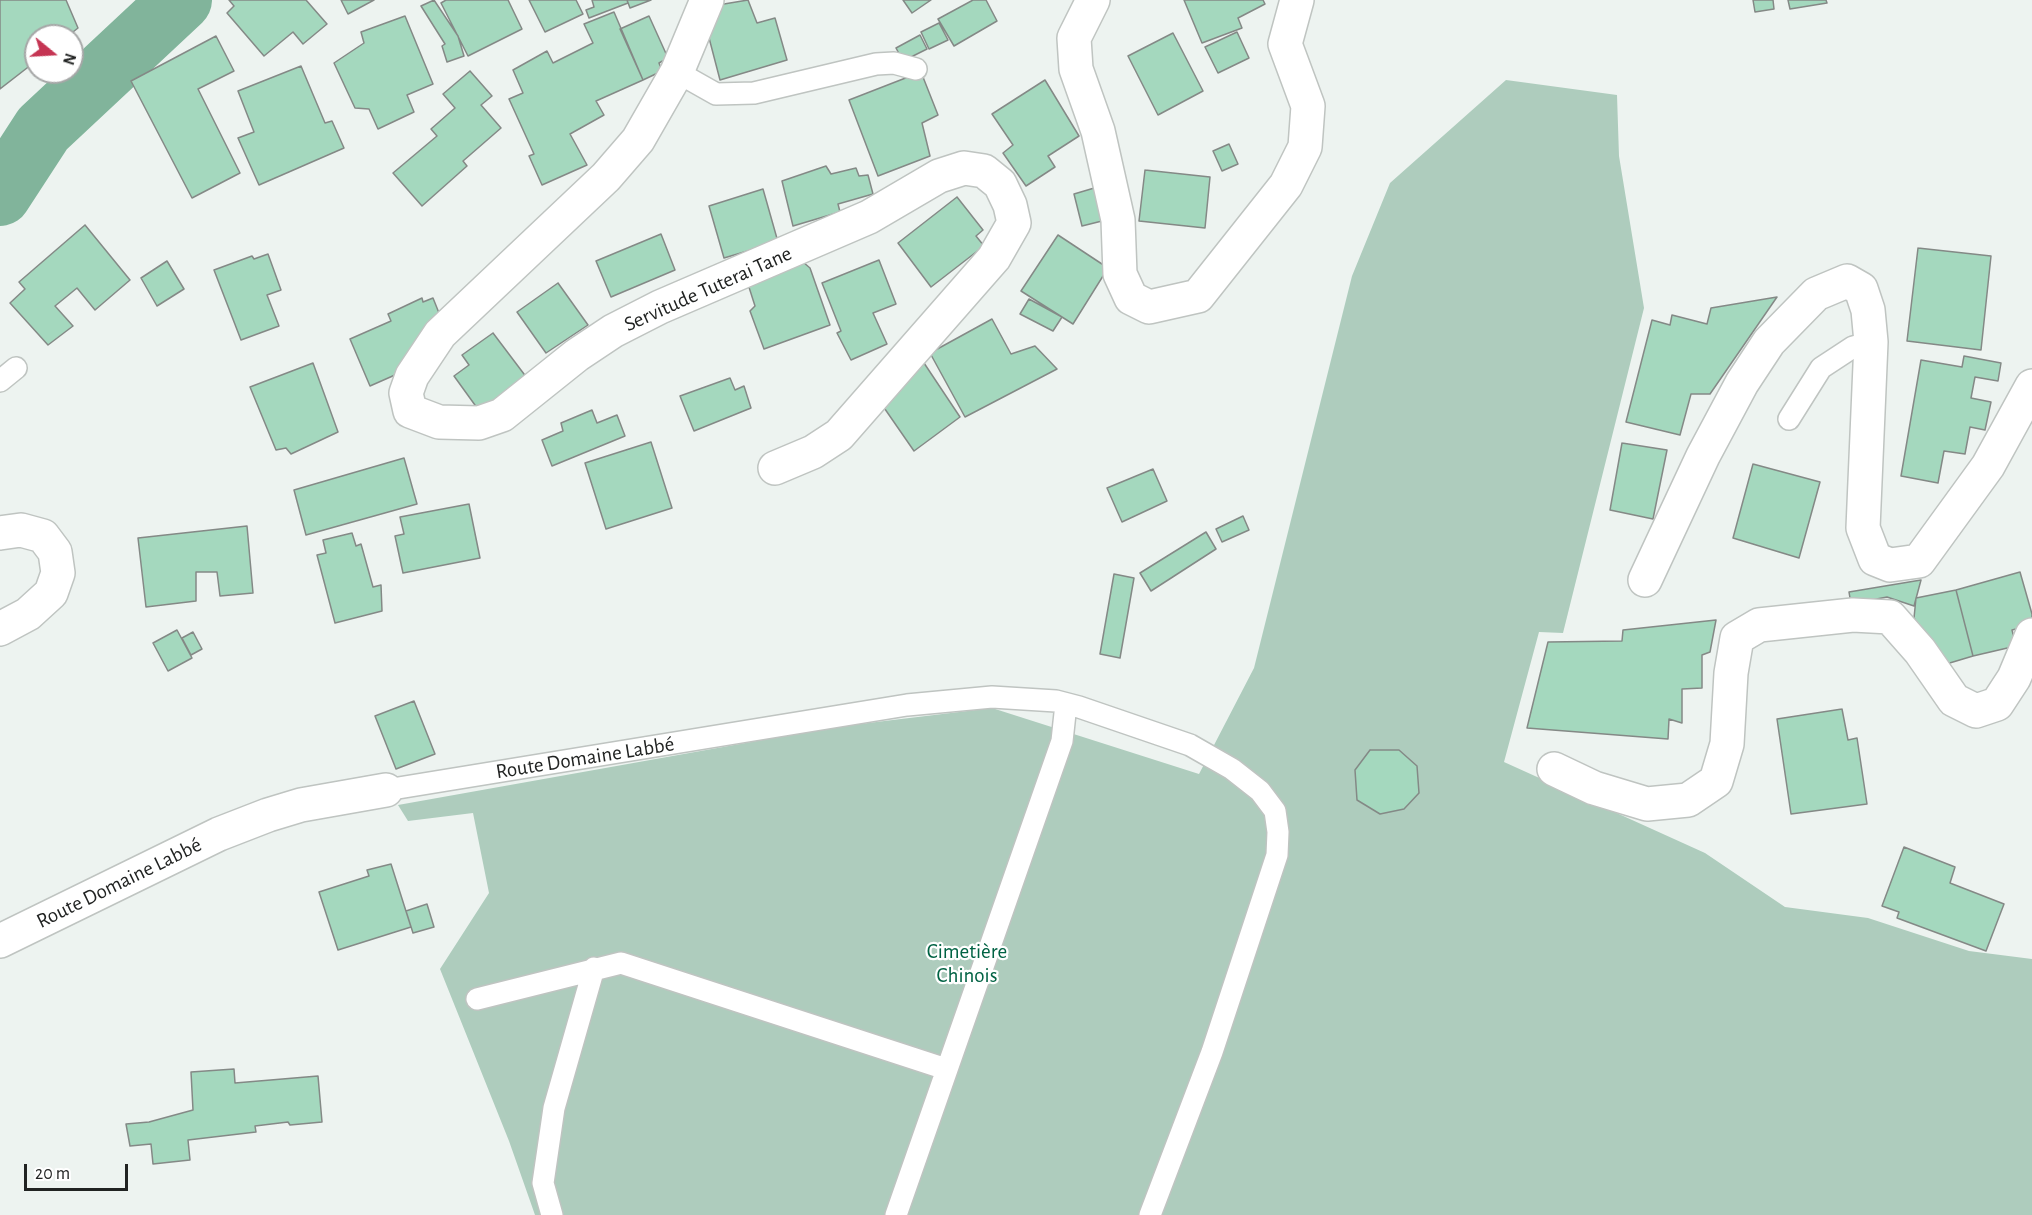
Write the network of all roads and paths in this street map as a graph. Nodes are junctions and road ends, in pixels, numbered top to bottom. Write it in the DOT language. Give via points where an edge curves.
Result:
graph roads {
  1 [pos="707,0"];
  2 [pos="1093,0"];
  3 [pos="1297,0"];
  4 [pos="916,69"];
  5 [pos="677,72"];
  6 [pos="1871,342"];
  7 [pos="2032,386"];
  8 [pos="1789,418"];
  9 [pos="775,468"];
  10 [pos="0,533"];
  11 [pos="1645,580"];
  12 [pos="0,629"];
  13 [pos="2032,635"];
  14 [pos="1066,704"];
  15 [pos="1554,769"];
  16 [pos="386,790"];
  17 [pos="0,940"];
  18 [pos="594,968"];
  19 [pos="477,999"];
  20 [pos="946,1069"];
  21 [pos="552,1215"];
  22 [pos="896,1215"];
  23 [pos="1150,1215"];
  1 -- 5 [label="street, Servitude Tuterai Tane"];
  2 -- 3 [label="street" via="1074,38 1076,69 1098,131 1118,220 1120,274 1131,298 1149,307 1197,296 1286,185 1305,147 1308,106 1285,45"];
  4 -- 5 [label="lane" via="876,63 754,93 716,94"];
  5 -- 9 [label="street, Servitude Tuterai Tane" via="638,140 606,177 440,334 412,376 406,393 410,411 439,422 479,423 502,415 577,355 660,307 837,231 939,177 964,168 984,171 1000,184 1014,223 994,258 838,435 813,452"];
  6 -- 7 [label="street" via="1863,528 1875,559 1890,565 1919,561 1988,466"];
  6 -- 8 [label="lane" via="1853,347 1821,368"];
  6 -- 11 [label="street" via="1861,289 1847,281 1816,294 1769,342 1703,456"];
  10 -- 12 [label="street" via="21,530 43,536 55,552 58,573 51,592 28,614"];
  13 -- 15 [label="street" via="2014,678 1997,704 1976,711 1954,700 1920,651 1890,618 1853,615 1759,626 1737,638 1727,744 1716,781 1688,800 1647,804 1594,788"];
  14 -- 16 [label="lane, Route Domaine Labbé" via="992,697 908,705"];
  14 -- 20 [label="lane" via="1062,741"];
  14 -- 23 [label="lane, Route Domaine Labbé" via="1191,746 1232,769 1260,791 1275,811 1277,855 1212,1052"];
  16 -- 17 [label="street, Route Domaine Labbé" via="301,805 219,834"];
  18 -- 19 [label="lane"];
  18 -- 20 [label="lane" via="621,963"];
  18 -- 21 [label="lane" via="554,1108 543,1183"];
  20 -- 22 [label="lane"];
}
